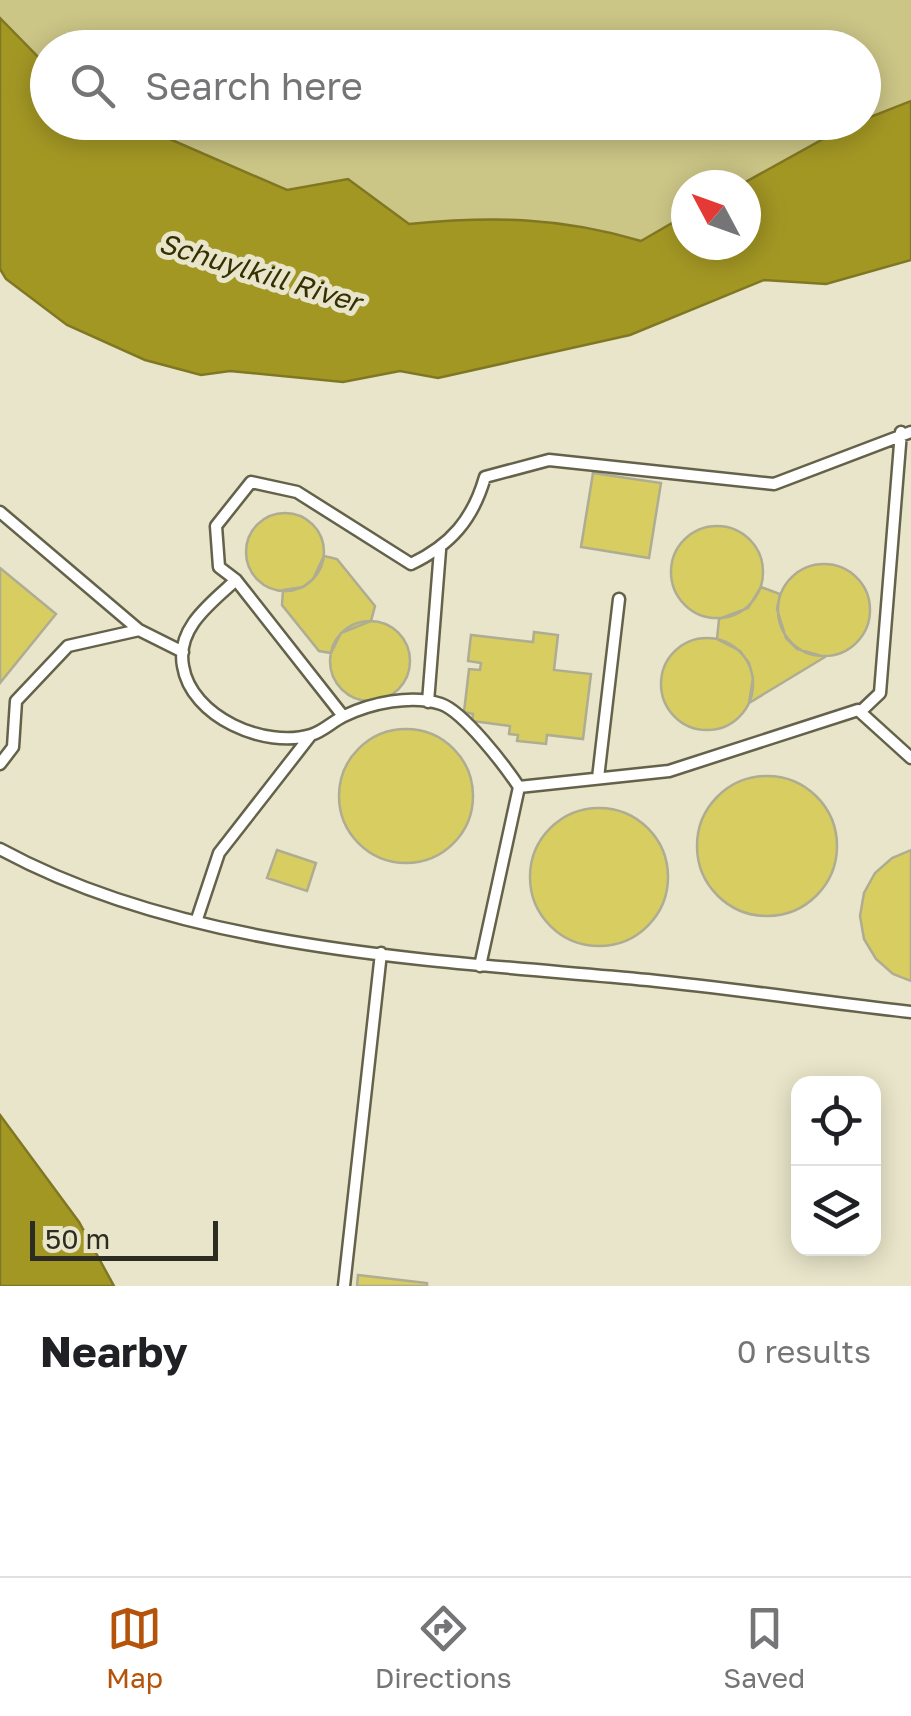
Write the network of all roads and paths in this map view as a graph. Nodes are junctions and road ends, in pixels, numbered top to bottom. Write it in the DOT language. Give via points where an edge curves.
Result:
graph roads {
  1 [pos="906,432"];
  2 [pos="0,512"];
  3 [pos="440,550"];
  4 [pos="236,580"];
  5 [pos="620,599"];
  6 [pos="139,630"];
  7 [pos="182,652"];
  8 [pos="428,702"];
  9 [pos="860,712"];
  10 [pos="343,716"];
  11 [pos="311,735"];
  12 [pos="0,736"];
  13 [pos="13,746"];
  14 [pos="911,758"];
  15 [pos="0,764"];
  16 [pos="598,778"];
  17 [pos="518,787"];
  18 [pos="0,849"];
  19 [pos="197,919"];
  20 [pos="380,953"];
  21 [pos="480,966"];
  22 [pos="911,1012"];
  23 [pos="344,1286"];
  1 -- 3 [label="lane" via="774,484 549,460 501,472 485,477 476,509"];
  1 -- 9 [label="lane" via="880,693"];
  2 -- 6 [label="lane"];
  3 -- 4 [label="lane" via="412,564 298,492 251,482 216,526 219,567"];
  3 -- 8 [label="lane"];
  4 -- 7 [label="lane" via="188,629"];
  4 -- 10 [label="lane"];
  5 -- 16 [label="lane"];
  6 -- 7 [label="lane"];
  6 -- 13 [label="lane" via="68,646 16,701"];
  7 -- 11 [label="lane" via="190,685 226,722 288,738"];
  8 -- 10 [label="lane" via="375,704"];
  8 -- 17 [label="lane" via="444,704 473,731"];
  9 -- 14 [label="lane"];
  9 -- 16 [label="lane" via="668,771"];
  10 -- 11 [label="lane"];
  11 -- 19 [label="lane" via="219,853"];
  12 -- 13 [label="lane"];
  13 -- 15 [label="lane"];
  16 -- 17 [label="lane"];
  17 -- 21 [label="lane"];
  18 -- 19 [label="lane" via="118,898"];
  19 -- 20 [label="lane" via="279,940"];
  20 -- 21 [label="lane"];
  20 -- 23 [label="lane"];
  21 -- 22 [label="lane"];
}
